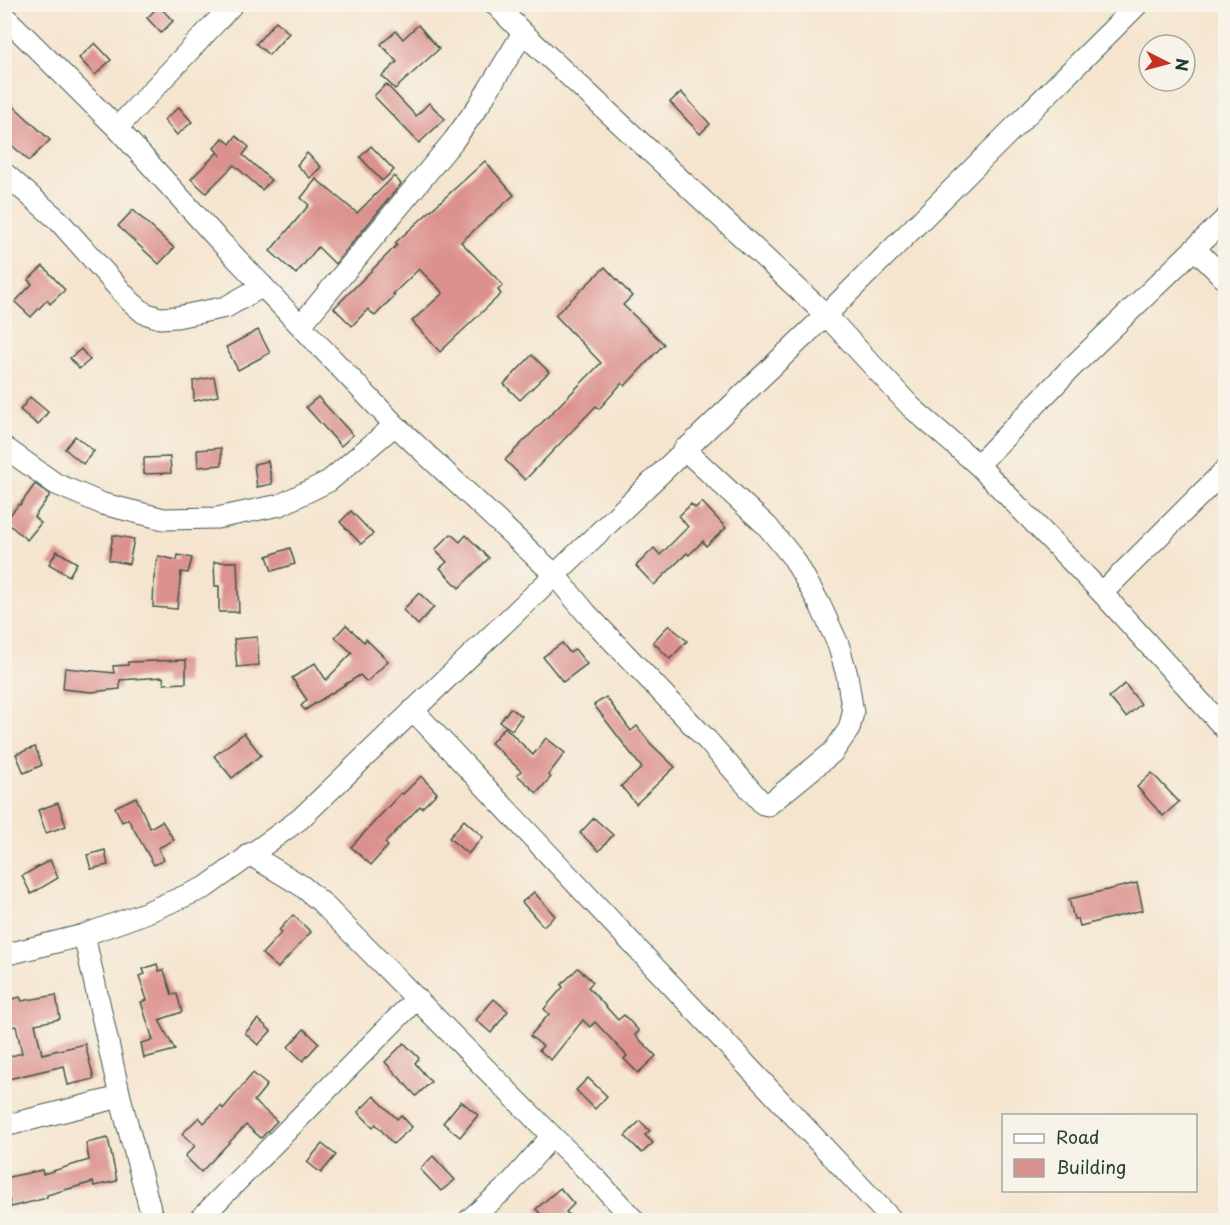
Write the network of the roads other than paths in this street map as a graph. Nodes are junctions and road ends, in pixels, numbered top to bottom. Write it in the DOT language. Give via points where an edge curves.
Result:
graph roads {
  1 [pos="233,4"];
  2 [pos="495,4"];
  3 [pos="1138,4"];
  4 [pos="4,16"];
  5 [pos="523,33"];
  6 [pos="117,128"];
  7 [pos="4,173"];
  8 [pos="1226,218"];
  9 [pos="1195,249"];
  10 [pos="1226,280"];
  11 [pos="262,286"];
  12 [pos="826,315"];
  13 [pos="301,325"];
  14 [pos="395,425"];
  15 [pos="4,447"];
  16 [pos="684,450"];
  17 [pos="978,465"];
  18 [pos="1226,469"];
  19 [pos="554,574"];
  20 [pos="1102,593"];
  21 [pos="412,710"];
  22 [pos="1226,730"];
  23 [pos="249,854"];
  24 [pos="84,935"];
  25 [pos="4,955"];
  26 [pos="417,998"];
  27 [pos="120,1097"];
  28 [pos="4,1126"];
  29 [pos="552,1136"];
  30 [pos="153,1221"];
  31 [pos="199,1221"];
  32 [pos="469,1221"];
  33 [pos="634,1221"];
  34 [pos="892,1221"];
  1 -- 6 [label="street"];
  2 -- 5 [label="street"];
  3 -- 12 [label="street"];
  4 -- 6 [label="street"];
  5 -- 12 [label="street"];
  5 -- 13 [label="street" via="454,140"];
  6 -- 11 [label="street"];
  7 -- 11 [label="street" via="58,220 144,313 160,318 205,312 226,307"];
  8 -- 9 [label="street"];
  9 -- 10 [label="street"];
  9 -- 17 [label="street" via="1070,369"];
  11 -- 13 [label="street"];
  12 -- 16 [label="street"];
  12 -- 17 [label="street" via="911,407"];
  13 -- 14 [label="street"];
  14 -- 15 [label="street" via="329,481 279,505 218,518 164,519 103,504 56,484"];
  14 -- 19 [label="street"];
  16 -- 19 [label="street"];
  16 -- 19 [label="street" via="767,526 794,559 820,604 838,644 854,713 849,729 833,752 771,804 763,804"];
  17 -- 20 [label="street"];
  18 -- 20 [label="street"];
  19 -- 21 [label="street"];
  20 -- 22 [label="street"];
  21 -- 23 [label="street" via="300,819"];
  21 -- 34 [label="street"];
  23 -- 24 [label="street" via="206,887"];
  23 -- 26 [label="street" via="321,902"];
  24 -- 25 [label="street"];
  24 -- 27 [label="street"];
  26 -- 29 [label="street"];
  26 -- 31 [label="street"];
  27 -- 28 [label="street"];
  27 -- 30 [label="street"];
  29 -- 32 [label="street" via="508,1186"];
  29 -- 33 [label="street"];
}
